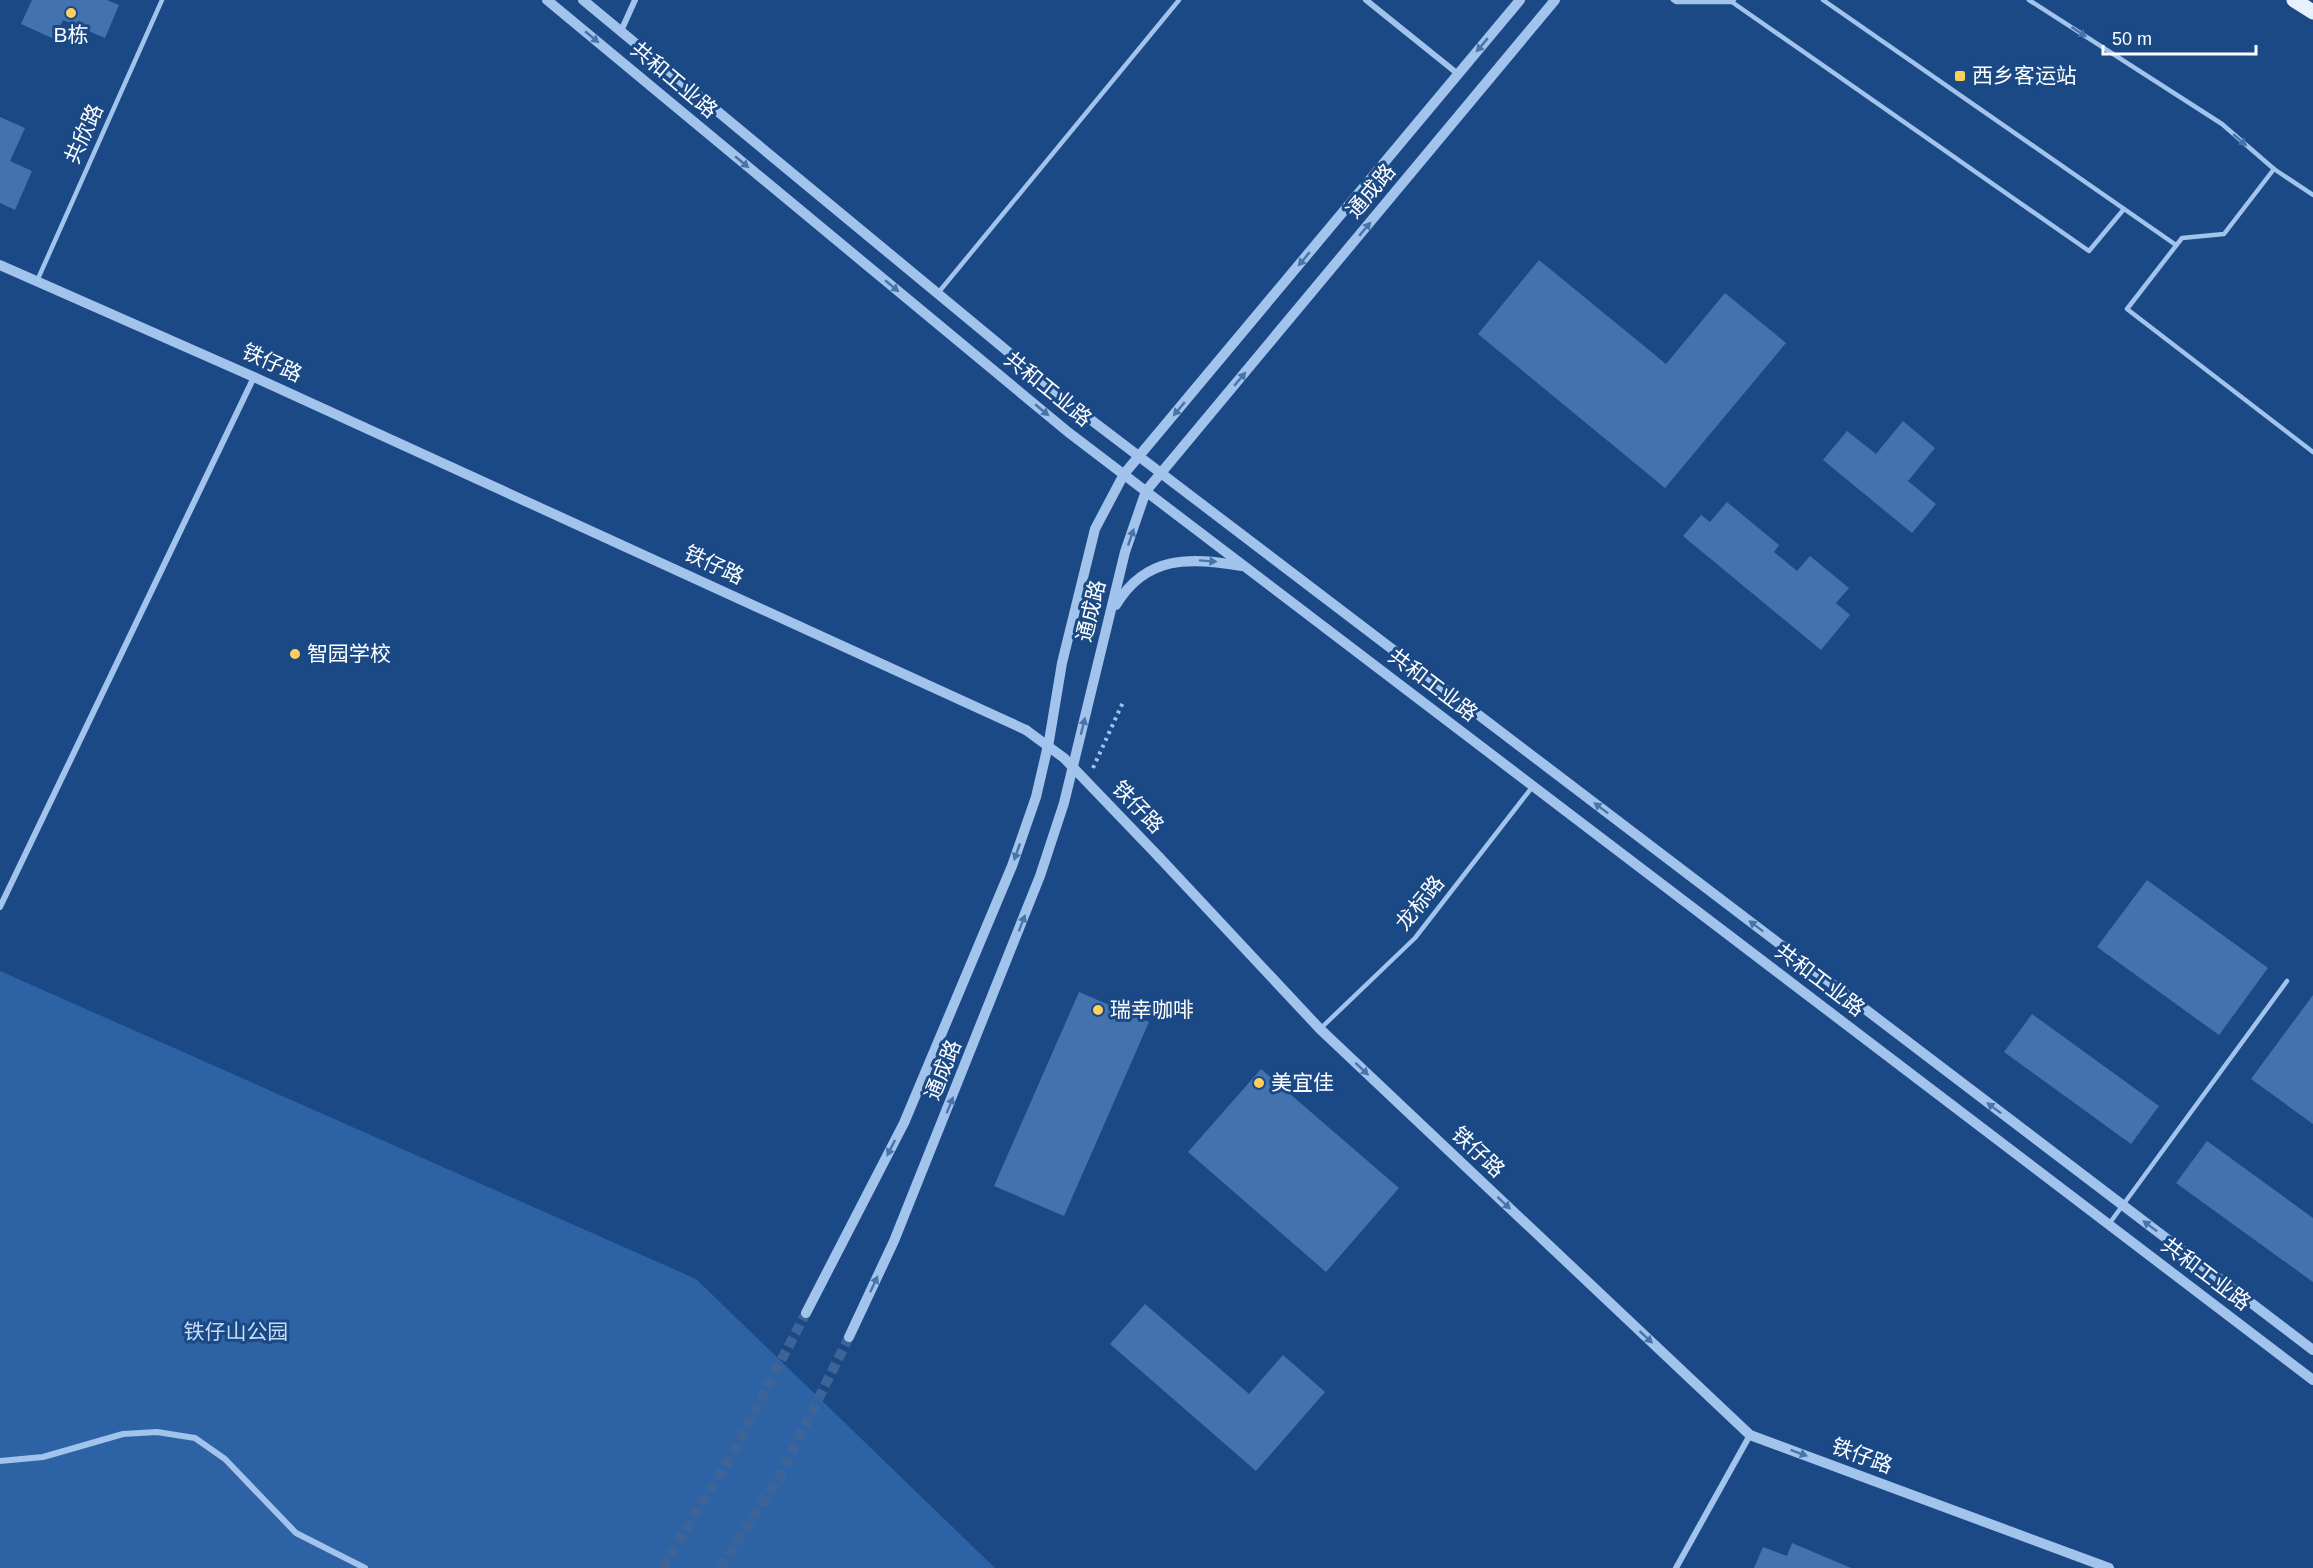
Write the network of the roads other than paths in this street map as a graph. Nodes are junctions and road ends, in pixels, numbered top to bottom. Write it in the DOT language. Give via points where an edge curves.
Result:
graph roads {
  1 [pos="162,0"];
  2 [pos="547,0"];
  3 [pos="583,0"];
  4 [pos="635,0"];
  5 [pos="1179,0"];
  6 [pos="1366,0"];
  7 [pos="1520,0"];
  8 [pos="1555,0"];
  9 [pos="1673,0"];
  10 [pos="1823,0"];
  11 [pos="2029,0"];
  12 [pos="2294,0"];
  13 [pos="1733,1"];
  14 [pos="2313,12"];
  15 [pos="621,31"];
  16 [pos="1458,74"];
  17 [pos="2274,169"];
  18 [pos="2313,195"];
  19 [pos="2124,209"];
  20 [pos="2176,245"];
  21 [pos="0,264"];
  22 [pos="37,281"];
  23 [pos="938,293"];
  24 [pos="254,376"];
  25 [pos="2313,452"];
  26 [pos="1140,456"];
  27 [pos="1161,473"];
  28 [pos="1124,474"];
  29 [pos="1146,491"];
  30 [pos="1246,567"];
  31 [pos="1110,616"];
  32 [pos="1533,786"];
  33 [pos="0,907"];
  34 [pos="2287,981"];
  35 [pos="1320,1029"];
  36 [pos="2123,1206"];
  37 [pos="2109,1224"];
  38 [pos="806,1313"];
  39 [pos="849,1337"];
  40 [pos="2313,1350"];
  41 [pos="2313,1380"];
  42 [pos="1750,1435"];
  43 [pos="0,1461"];
  44 [pos="365,1568"];
  45 [pos="1676,1568"];
  46 [pos="2109,1568"];
  1 -- 22 [label="lane, 共欣路"];
  2 -- 28 [label="street, 共和工业路, one-way"];
  3 -- 15 [label="street, 共和工业路"];
  4 -- 15 [label="street"];
  5 -- 23 [label="lane"];
  6 -- 16 [label="street"];
  7 -- 16 [label="street, 通成路, one-way"];
  27 -- 8 [label="street, 通成路, one-way"];
  9 -- 13 [label="lane"];
  10 -- 19 [label="lane"];
  11 -- 17 [label="lane, one-way" via="2222,124"];
  12 -- 14 [label="main road"];
  13 -- 19 [label="lane" via="2090,251"];
  15 -- 23 [label="street, 共和工业路"];
  16 -- 26 [label="street, 通成路, one-way"];
  17 -- 18 [label="lane"];
  17 -- 20 [label="lane" via="2224,234 2182,238"];
  19 -- 20 [label="lane"];
  20 -- 25 [label="lane" via="2127,309"];
  21 -- 22 [label="street, 铁仔路"];
  22 -- 24 [label="street, 铁仔路"];
  23 -- 26 [label="street, 共和工业路"];
  24 -- 33 [label="street"];
  24 -- 35 [label="street, 铁仔路, bridge" via="1026,730 1064,758"];
  26 -- 27 [label="street, 共和工业路"];
  26 -- 28 [label="street, 通成路"];
  27 -- 29 [label="street, 通成路"];
  36 -- 27 [label="street, 共和工业路, one-way"];
  28 -- 29 [label="street, 共和工业路"];
  28 -- 38 [label="street, 通成路, one-way" via="1095,529 1062,663 1036,797 1012,866 904,1123"];
  29 -- 30 [label="street, 共和工业路"];
  31 -- 29 [label="street, 通成路, one-way" via="1125,552"];
  31 -- 30 [label="street, one-way" via="1124,592 1144,574 1165,563 1189,560"];
  30 -- 32 [label="street, 共和工业路"];
  39 -- 31 [label="street, 通成路, one-way" via="898,1231 1040,876 1064,803"];
  32 -- 35 [label="lane, 龙标路" via="1415,938"];
  32 -- 37 [label="street, 共和工业路"];
  34 -- 36 [label="lane"];
  35 -- 42 [label="street, 铁仔路, one-way"];
  36 -- 37 [label="lane"];
  40 -- 36 [label="street, 共和工业路, one-way"];
  37 -- 41 [label="street, 共和工业路"];
  42 -- 45 [label="street"];
  42 -- 46 [label="street, 铁仔路, one-way"];
  43 -- 44 [label="street" via="43,1457 123,1434 157,1432 195,1438 225,1459 296,1533"];
}
